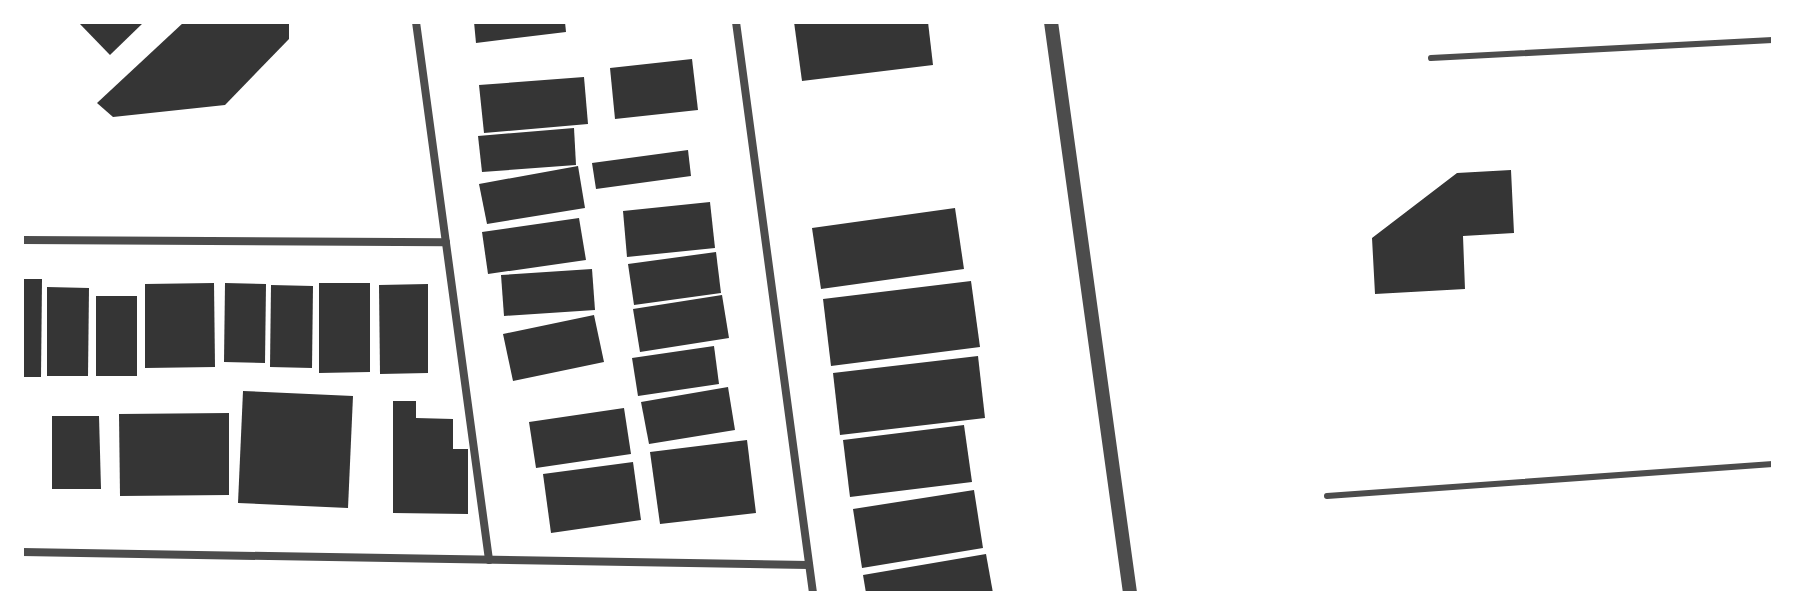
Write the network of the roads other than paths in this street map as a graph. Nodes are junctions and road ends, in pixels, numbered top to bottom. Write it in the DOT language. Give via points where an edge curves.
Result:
graph roads {
  1 [pos="416,22"];
  2 [pos="736,22"];
  3 [pos="1051,22"];
  4 [pos="1773,40"];
  5 [pos="1431,58"];
  6 [pos="22,240"];
  7 [pos="446,242"];
  8 [pos="1773,464"];
  9 [pos="1327,496"];
  10 [pos="22,552"];
  11 [pos="489,560"];
  12 [pos="809,565"];
  13 [pos="813,593"];
  14 [pos="1130,593"];
  1 -- 7 [label="street"];
  2 -- 12 [label="street"];
  3 -- 14 [label="street"];
  4 -- 5 [label="lane"];
  6 -- 7 [label="street"];
  7 -- 11 [label="street"];
  8 -- 9 [label="lane"];
  10 -- 11 [label="street"];
  11 -- 12 [label="street"];
  12 -- 13 [label="street"];
}
